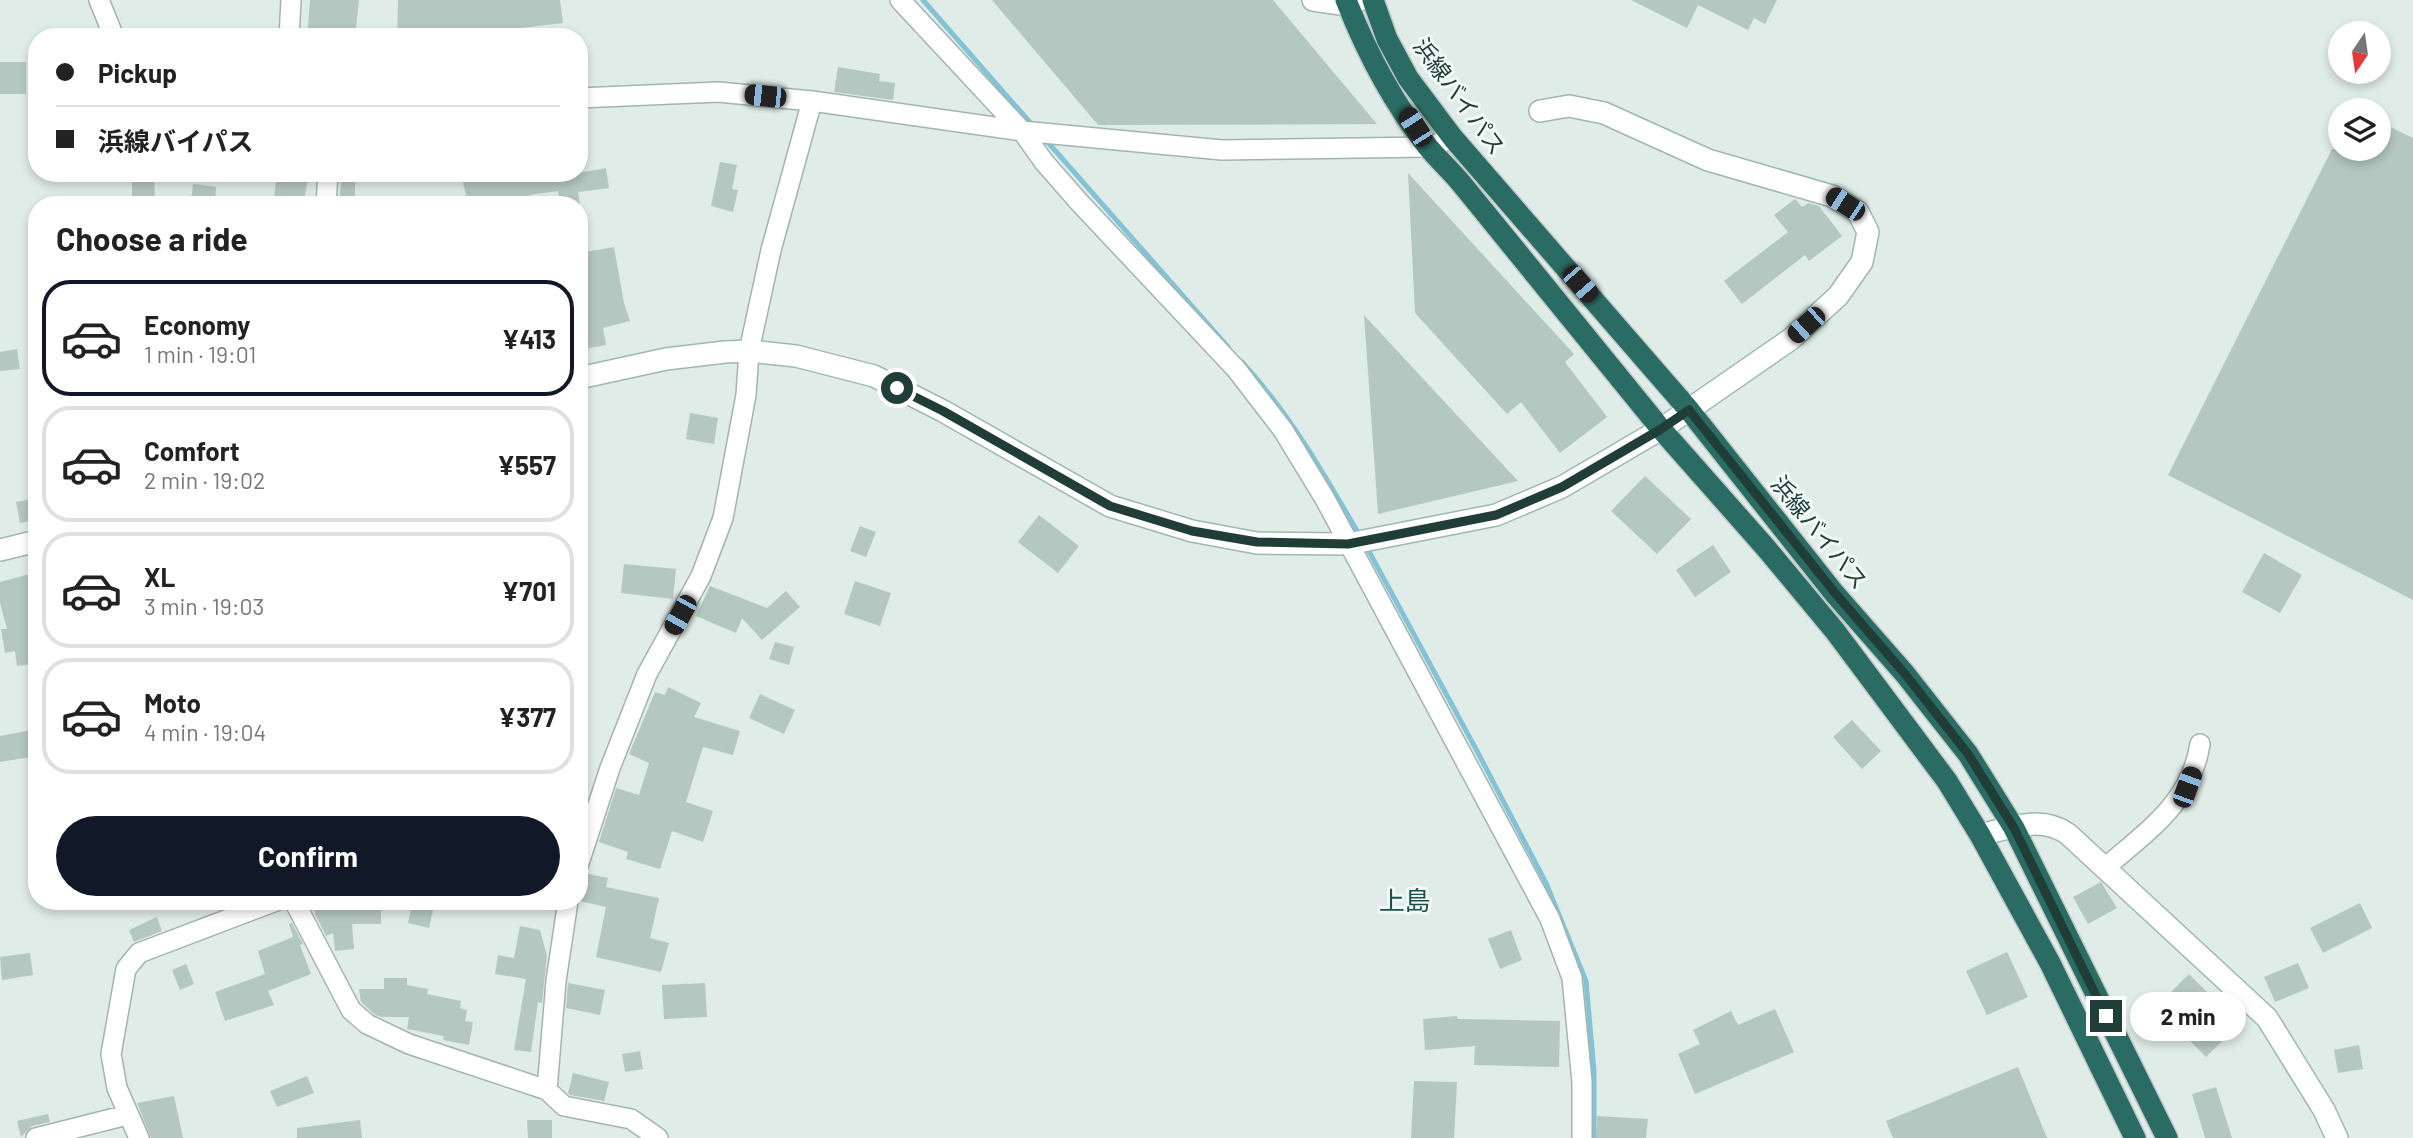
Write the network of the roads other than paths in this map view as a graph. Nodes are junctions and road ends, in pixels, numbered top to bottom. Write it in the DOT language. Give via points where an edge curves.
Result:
graph roads {
  1 [pos="99,0"];
  2 [pos="291,0"];
  3 [pos="900,0"];
  4 [pos="1313,0"];
  5 [pos="1373,0"];
  6 [pos="1351,2"];
  7 [pos="110,28"];
  8 [pos="289,28"];
  9 [pos="588,99"];
  10 [pos="812,101"];
  11 [pos="1540,111"];
  12 [pos="1023,131"];
  13 [pos="1453,138"];
  14 [pos="1428,146"];
  15 [pos="749,351"];
  16 [pos="588,376"];
  17 [pos="1689,410"];
  18 [pos="1661,429"];
  19 [pos="28,543"];
  20 [pos="1348,544"];
  21 [pos="0,550"];
  22 [pos="2200,744"];
  23 [pos="2014,828"];
  24 [pos="588,835"];
  25 [pos="1980,835"];
  26 [pos="2105,868"];
  27 [pos="252,910"];
  28 [pos="299,910"];
  29 [pos="567,910"];
  30 [pos="547,1090"];
  31 [pos="127,1115"];
  32 [pos="36,1138"];
  33 [pos="139,1138"];
  34 [pos="658,1138"];
  35 [pos="1582,1138"];
  36 [pos="2135,1138"];
  37 [pos="2167,1138"];
  38 [pos="2337,1138"];
  1 -- 7 [label="street"];
  2 -- 8 [label="street"];
  3 -- 12 [label="street"];
  4 -- 6 [label="street"];
  5 -- 13 [label="highway, 浜線バイパス" via="1408,78"];
  6 -- 14 [label="highway" via="1371,56"];
  9 -- 10 [label="street" via="718,92"];
  10 -- 12 [label="street"];
  10 -- 15 [label="street"];
  11 -- 17 [label="street" via="1569,107 1604,113 1708,160 1832,196 1857,212 1868,232 1862,262 1838,296 1791,339"];
  12 -- 14 [label="street" via="1222,150"];
  12 -- 20 [label="street" via="1044,162 1252,389 1283,429"];
  13 -- 14 [label="street"];
  13 -- 17 [label="highway, 浜線バイパス"];
  14 -- 18 [label="highway"];
  15 -- 16 [label="street" via="666,359"];
  15 -- 20 [label="street" via="796,356 874,376 1110,506 1192,531 1257,542"];
  15 -- 24 [label="street" via="746,395 723,518 701,576 647,674"];
  17 -- 18 [label="street"];
  17 -- 23 [label="highway, 浜線バイパス" via="1968,754"];
  18 -- 20 [label="street" via="1562,487 1496,515"];
  18 -- 25 [label="highway" via="1835,631 1947,781"];
  19 -- 21 [label="street"];
  20 -- 35 [label="street" via="1550,919 1572,978"];
  22 -- 26 [label="street" via="2187,787 2164,816"];
  23 -- 25 [label="street"];
  23 -- 26 [label="street" via="2030,824 2057,827"];
  23 -- 37 [label="highway, 浜線バイパス"];
  25 -- 36 [label="highway" via="2050,963"];
  26 -- 38 [label="street" via="2267,1018"];
  27 -- 31 [label="street" via="139,953 126,969 111,1054"];
  28 -- 30 [label="street" via="351,1010 367,1024 409,1045"];
  29 -- 30 [label="street"];
  30 -- 34 [label="street" via="564,1106 631,1119"];
  31 -- 32 [label="street"];
  31 -- 33 [label="street"];
}
